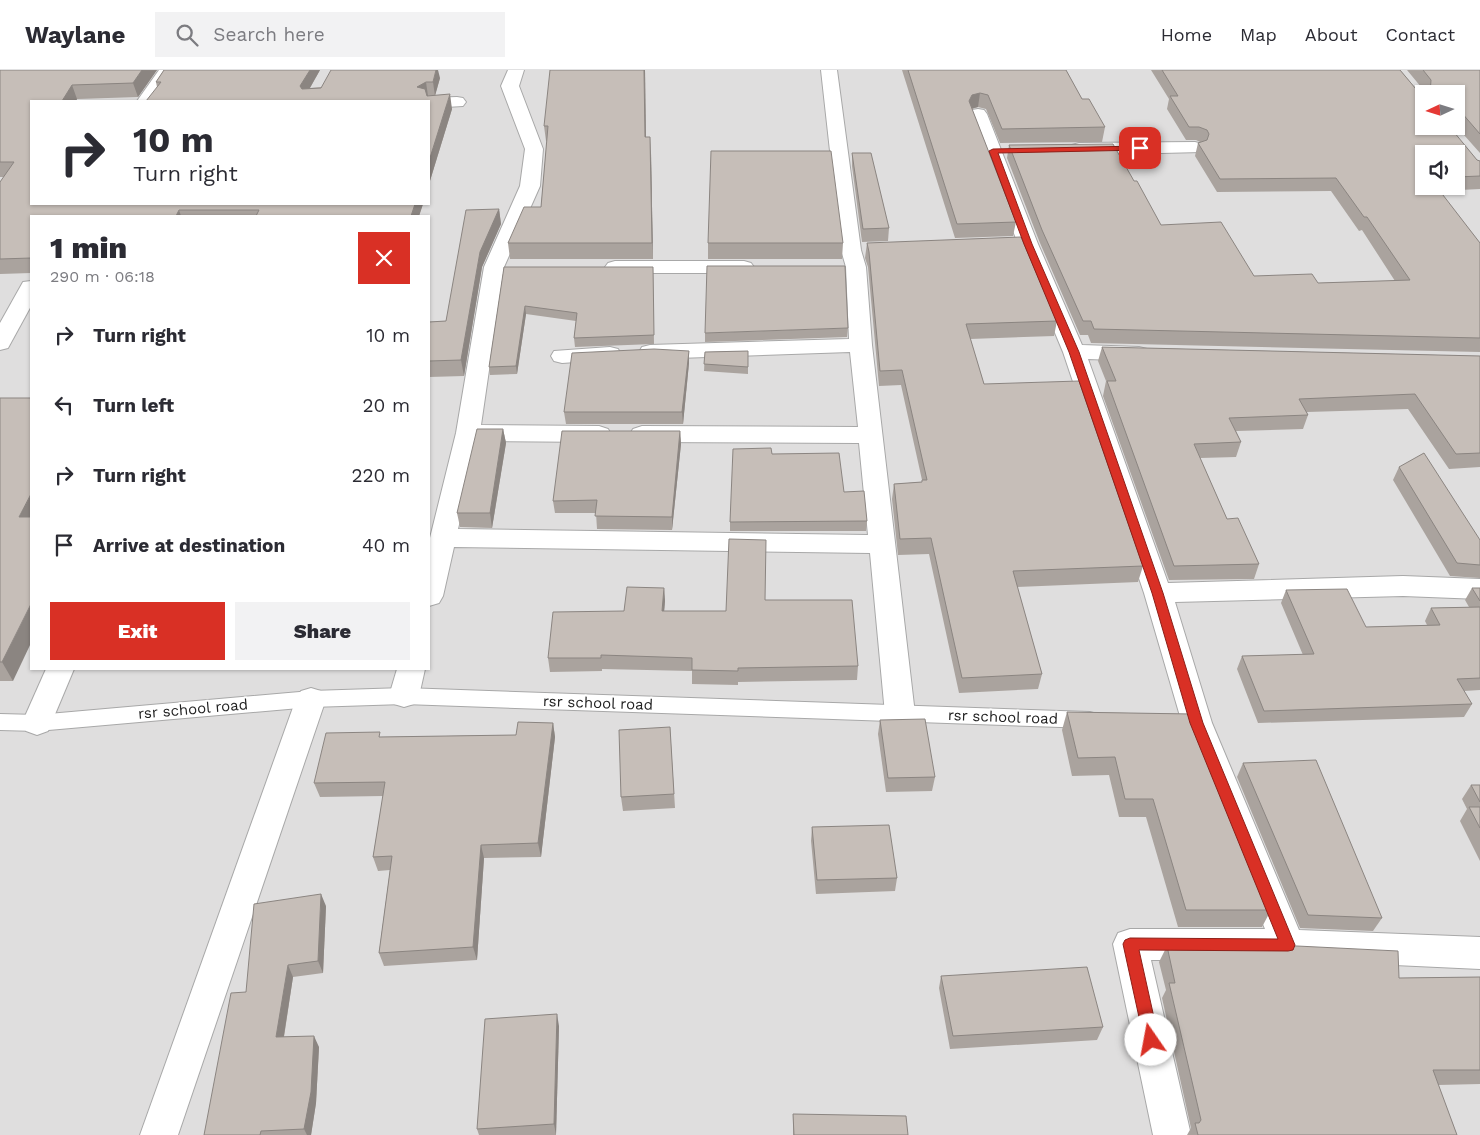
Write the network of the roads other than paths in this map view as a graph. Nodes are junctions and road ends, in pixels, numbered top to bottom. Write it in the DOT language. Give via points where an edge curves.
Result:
graph roads {
  1 [pos="167,70"];
  2 [pos="516,70"];
  3 [pos="829,70"];
  4 [pos="147,100"];
  5 [pos="457,102"];
  6 [pos="430,103"];
  7 [pos="978,114"];
  8 [pos="1195,148"];
  9 [pos="1060,150"];
  10 [pos="592,267"];
  11 [pos="768,267"];
  12 [pos="30,289"];
  13 [pos="0,343"];
  14 [pos="861,345"];
  15 [pos="1074,352"];
  16 [pos="1161,354"];
  17 [pos="562,356"];
  18 [pos="468,433"];
  19 [pos="870,435"];
  20 [pos="443,538"];
  21 [pos="882,544"];
  22 [pos="1480,589"];
  23 [pos="430,592"];
  24 [pos="1158,593"];
  25 [pos="60,670"];
  26 [pos="407,682"];
  27 [pos="311,699"];
  28 [pos="900,714"];
  29 [pos="1108,720"];
  30 [pos="0,722"];
  31 [pos="37,722"];
  32 [pos="1288,945"];
  33 [pos="1480,953"];
  34 [pos="159,1135"];
  35 [pos="1172,1135"];
  1 -- 4 [label="street"];
  2 -- 18 [label="street" via="510,86 534,149 530,186 503,267"];
  3 -- 14 [label="street"];
  5 -- 6 [label="street"];
  7 -- 15 [label="street" via="1003,151 1018,245"];
  8 -- 9 [label="street"];
  10 -- 11 [label="street"];
  12 -- 13 [label="street"];
  14 -- 17 [label="street"];
  14 -- 19 [label="street"];
  15 -- 16 [label="street"];
  15 -- 24 [label="street"];
  18 -- 19 [label="street"];
  18 -- 20 [label="street"];
  19 -- 21 [label="street"];
  20 -- 21 [label="street"];
  20 -- 23 [label="street"];
  21 -- 28 [label="street"];
  22 -- 24 [label="street" via="1403,586"];
  24 -- 32 [label="street" via="1187,722"];
  25 -- 31 [label="street"];
  26 -- 27 [label="lane, rsr school road"];
  26 -- 28 [label="lane, rsr school road"];
  27 -- 31 [label="lane, rsr school road"];
  27 -- 34 [label="street"];
  28 -- 29 [label="lane, rsr school road"];
  30 -- 31 [label="lane, rsr school road"];
  32 -- 33 [label="street"];
  32 -- 35 [label="street" via="1130,944"];
}
